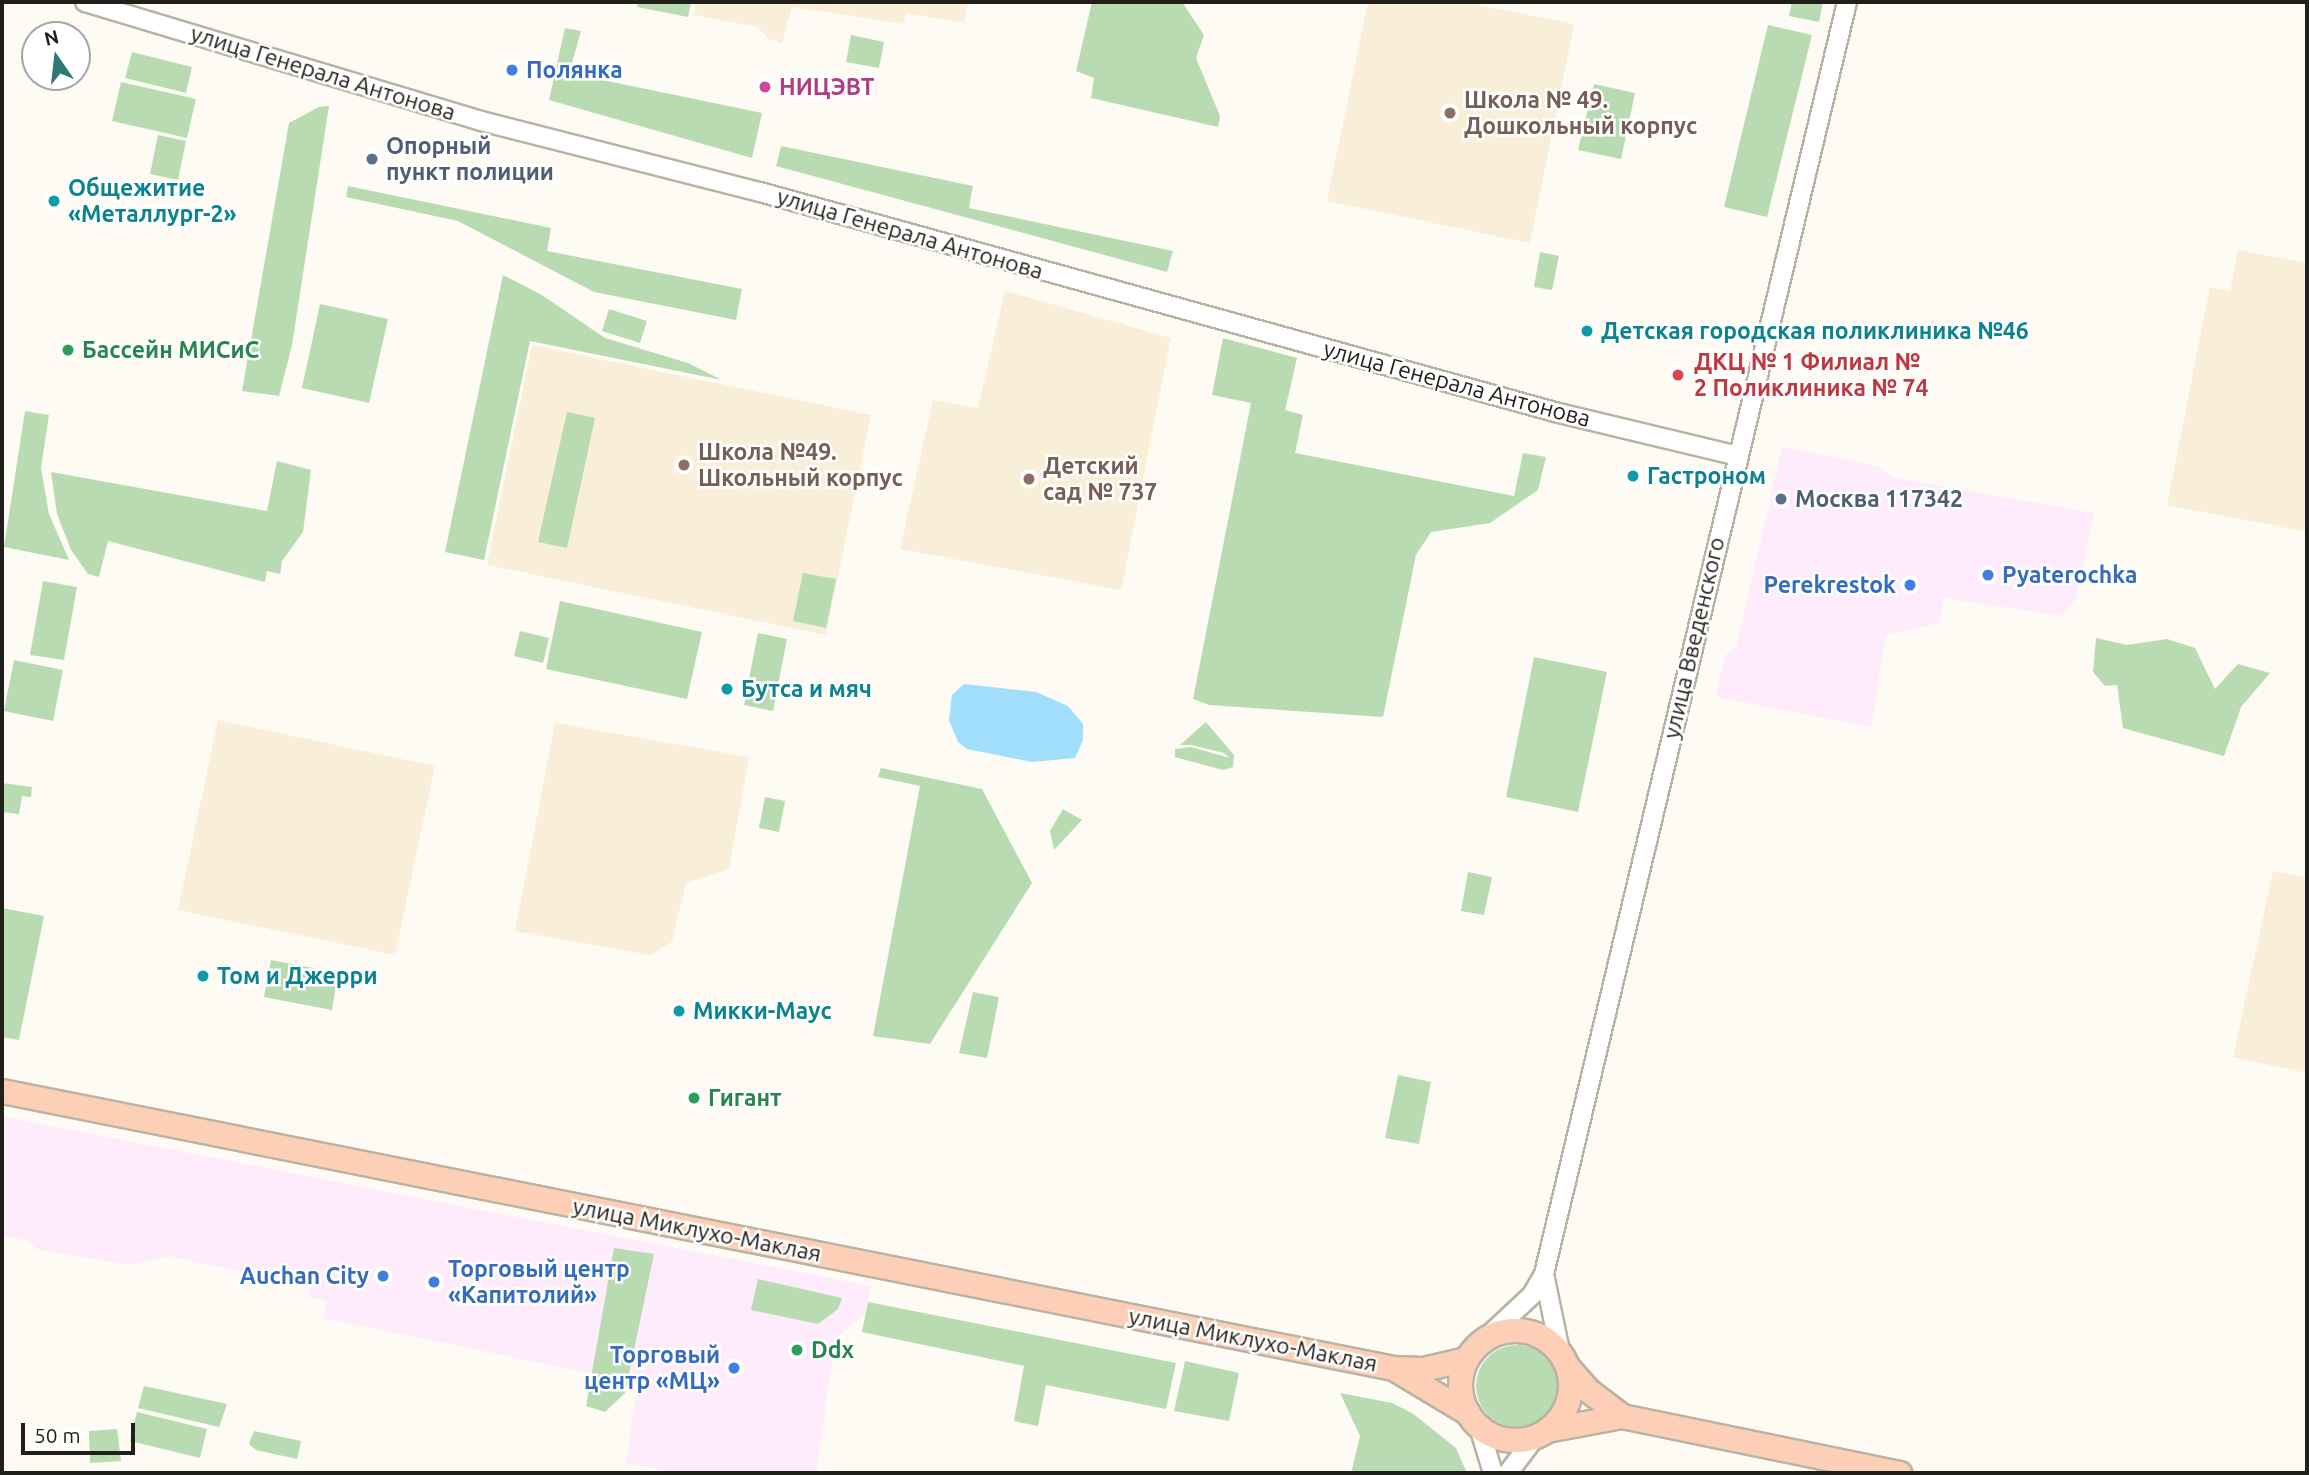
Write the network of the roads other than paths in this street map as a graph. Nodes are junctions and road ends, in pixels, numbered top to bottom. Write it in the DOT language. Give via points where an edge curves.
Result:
graph roads {
  1 [pos="85,2"];
  2 [pos="1847,2"];
  3 [pos="1738,456"];
  4 [pos="2,1091"];
  5 [pos="1544,1274"];
  6 [pos="1488,1336"];
  7 [pos="1466,1359"];
  8 [pos="1564,1359"];
  9 [pos="1392,1368"];
  10 [pos="1622,1416"];
  11 [pos="1473,1420"];
  12 [pos="1541,1433"];
  13 [pos="1493,1473"];
  14 [pos="1508,1473"];
  15 [pos="1899,1473"];
  1 -- 3 [label="street, улица Генерала Антонова" via="481,121 771,195 1555,412"];
  2 -- 3 [label="street, улица Введенского"];
  3 -- 5 [label="street, улица Введенского"];
  4 -- 9 [label="main road, улица Миклухо-Маклая"];
  5 -- 6 [label="street, улица Введенского" via="1532,1295"];
  5 -- 8 [label="street, улица Введенского"];
  6 -- 7 [label="main road"];
  6 -- 8 [label="main road" via="1519,1329 1535,1332"];
  7 -- 9 [label="main road, улица Миклухо-Маклая" via="1423,1369"];
  7 -- 11 [label="main road" via="1460,1387"];
  8 -- 10 [label="main road" via="1589,1391"];
  8 -- 12 [label="main road" via="1568,1402"];
  9 -- 11 [label="main road, улица Миклухо-Маклая"];
  10 -- 12 [label="main road"];
  10 -- 15 [label="main road"];
  11 -- 12 [label="main road" via="1506,1439"];
  11 -- 13 [label="street"];
  12 -- 14 [label="street"];
}
